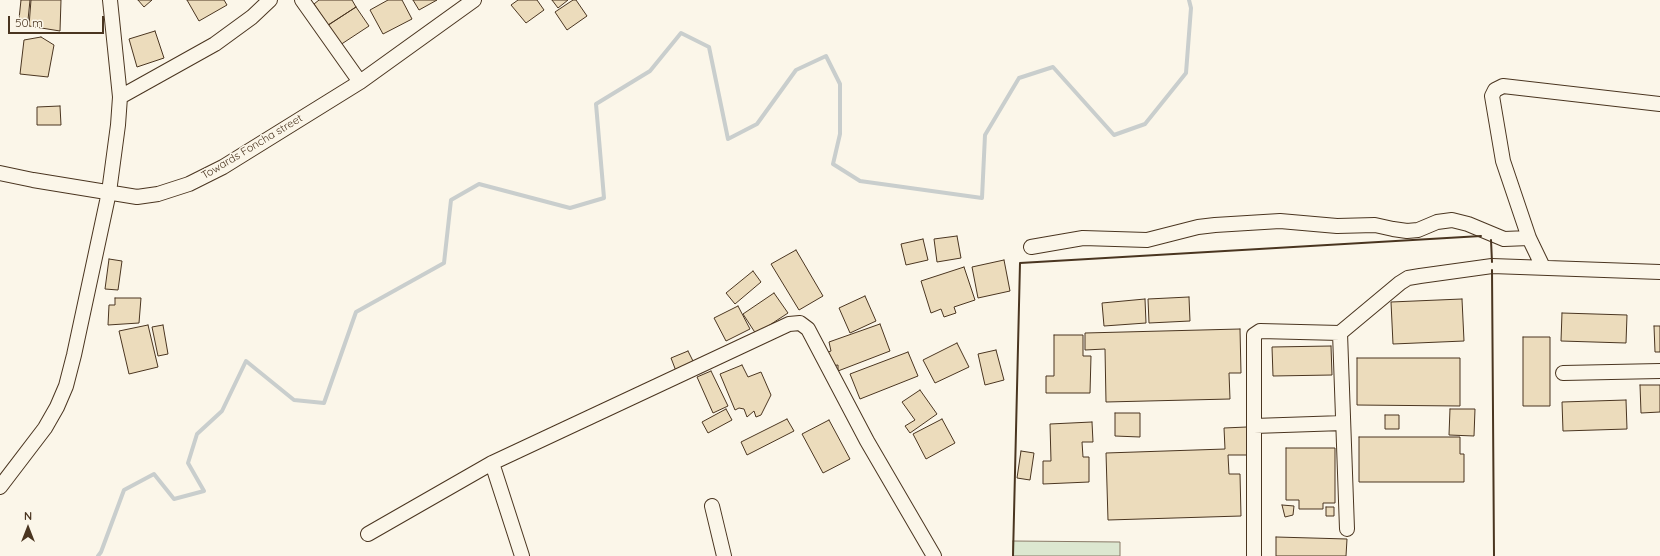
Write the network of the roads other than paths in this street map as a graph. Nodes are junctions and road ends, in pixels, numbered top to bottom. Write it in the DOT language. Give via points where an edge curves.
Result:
graph roads {
  1 [pos="110,0"];
  2 [pos="270,0"];
  3 [pos="302,0"];
  4 [pos="474,0"];
  5 [pos="360,82"];
  6 [pos="120,97"];
  7 [pos="1660,104"];
  8 [pos="0,173"];
  9 [pos="109,192"];
  10 [pos="1529,238"];
  11 [pos="1031,247"];
  12 [pos="1543,267"];
  13 [pos="1660,272"];
  14 [pos="1340,333"];
  15 [pos="1660,371"];
  16 [pos="1563,372"];
  17 [pos="1343,423"];
  18 [pos="1254,426"];
  19 [pos="492,463"];
  20 [pos="0,487"];
  21 [pos="712,506"];
  22 [pos="1347,530"];
  23 [pos="368,534"];
  24 [pos="522,556"];
  25 [pos="724,556"];
  26 [pos="934,556"];
  27 [pos="1254,556"];
  1 -- 6 [label="street"];
  2 -- 6 [label="street" via="252,17 215,44"];
  3 -- 5 [label="street"];
  4 -- 5 [label="street, Towards Foncha street"];
  5 -- 9 [label="street, Towards Foncha street" via="223,167 189,184 158,194 137,197"];
  6 -- 9 [label="street"];
  7 -- 10 [label="street" via="1503,86 1495,90 1492,96 1503,161"];
  8 -- 9 [label="street, Towards Foncha street"];
  9 -- 20 [label="street" via="66,386 45,428"];
  10 -- 11 [label="street" via="1504,239 1452,220 1407,231 1375,225 1337,226 1280,221 1204,226 1147,240 1083,238"];
  10 -- 12 [label="street"];
  12 -- 13 [label="street"];
  12 -- 14 [label="street" via="1492,266 1408,278"];
  14 -- 17 [label="street"];
  14 -- 18 [label="street" via="1260,331 1254,335"];
  15 -- 16 [label="street"];
  17 -- 18 [label="street"];
  17 -- 22 [label="street"];
  18 -- 27 [label="street"];
  19 -- 23 [label="street"];
  19 -- 24 [label="street"];
  19 -- 26 [label="street" via="789,324 800,323 808,329 867,441"];
  21 -- 25 [label="street"];
}
